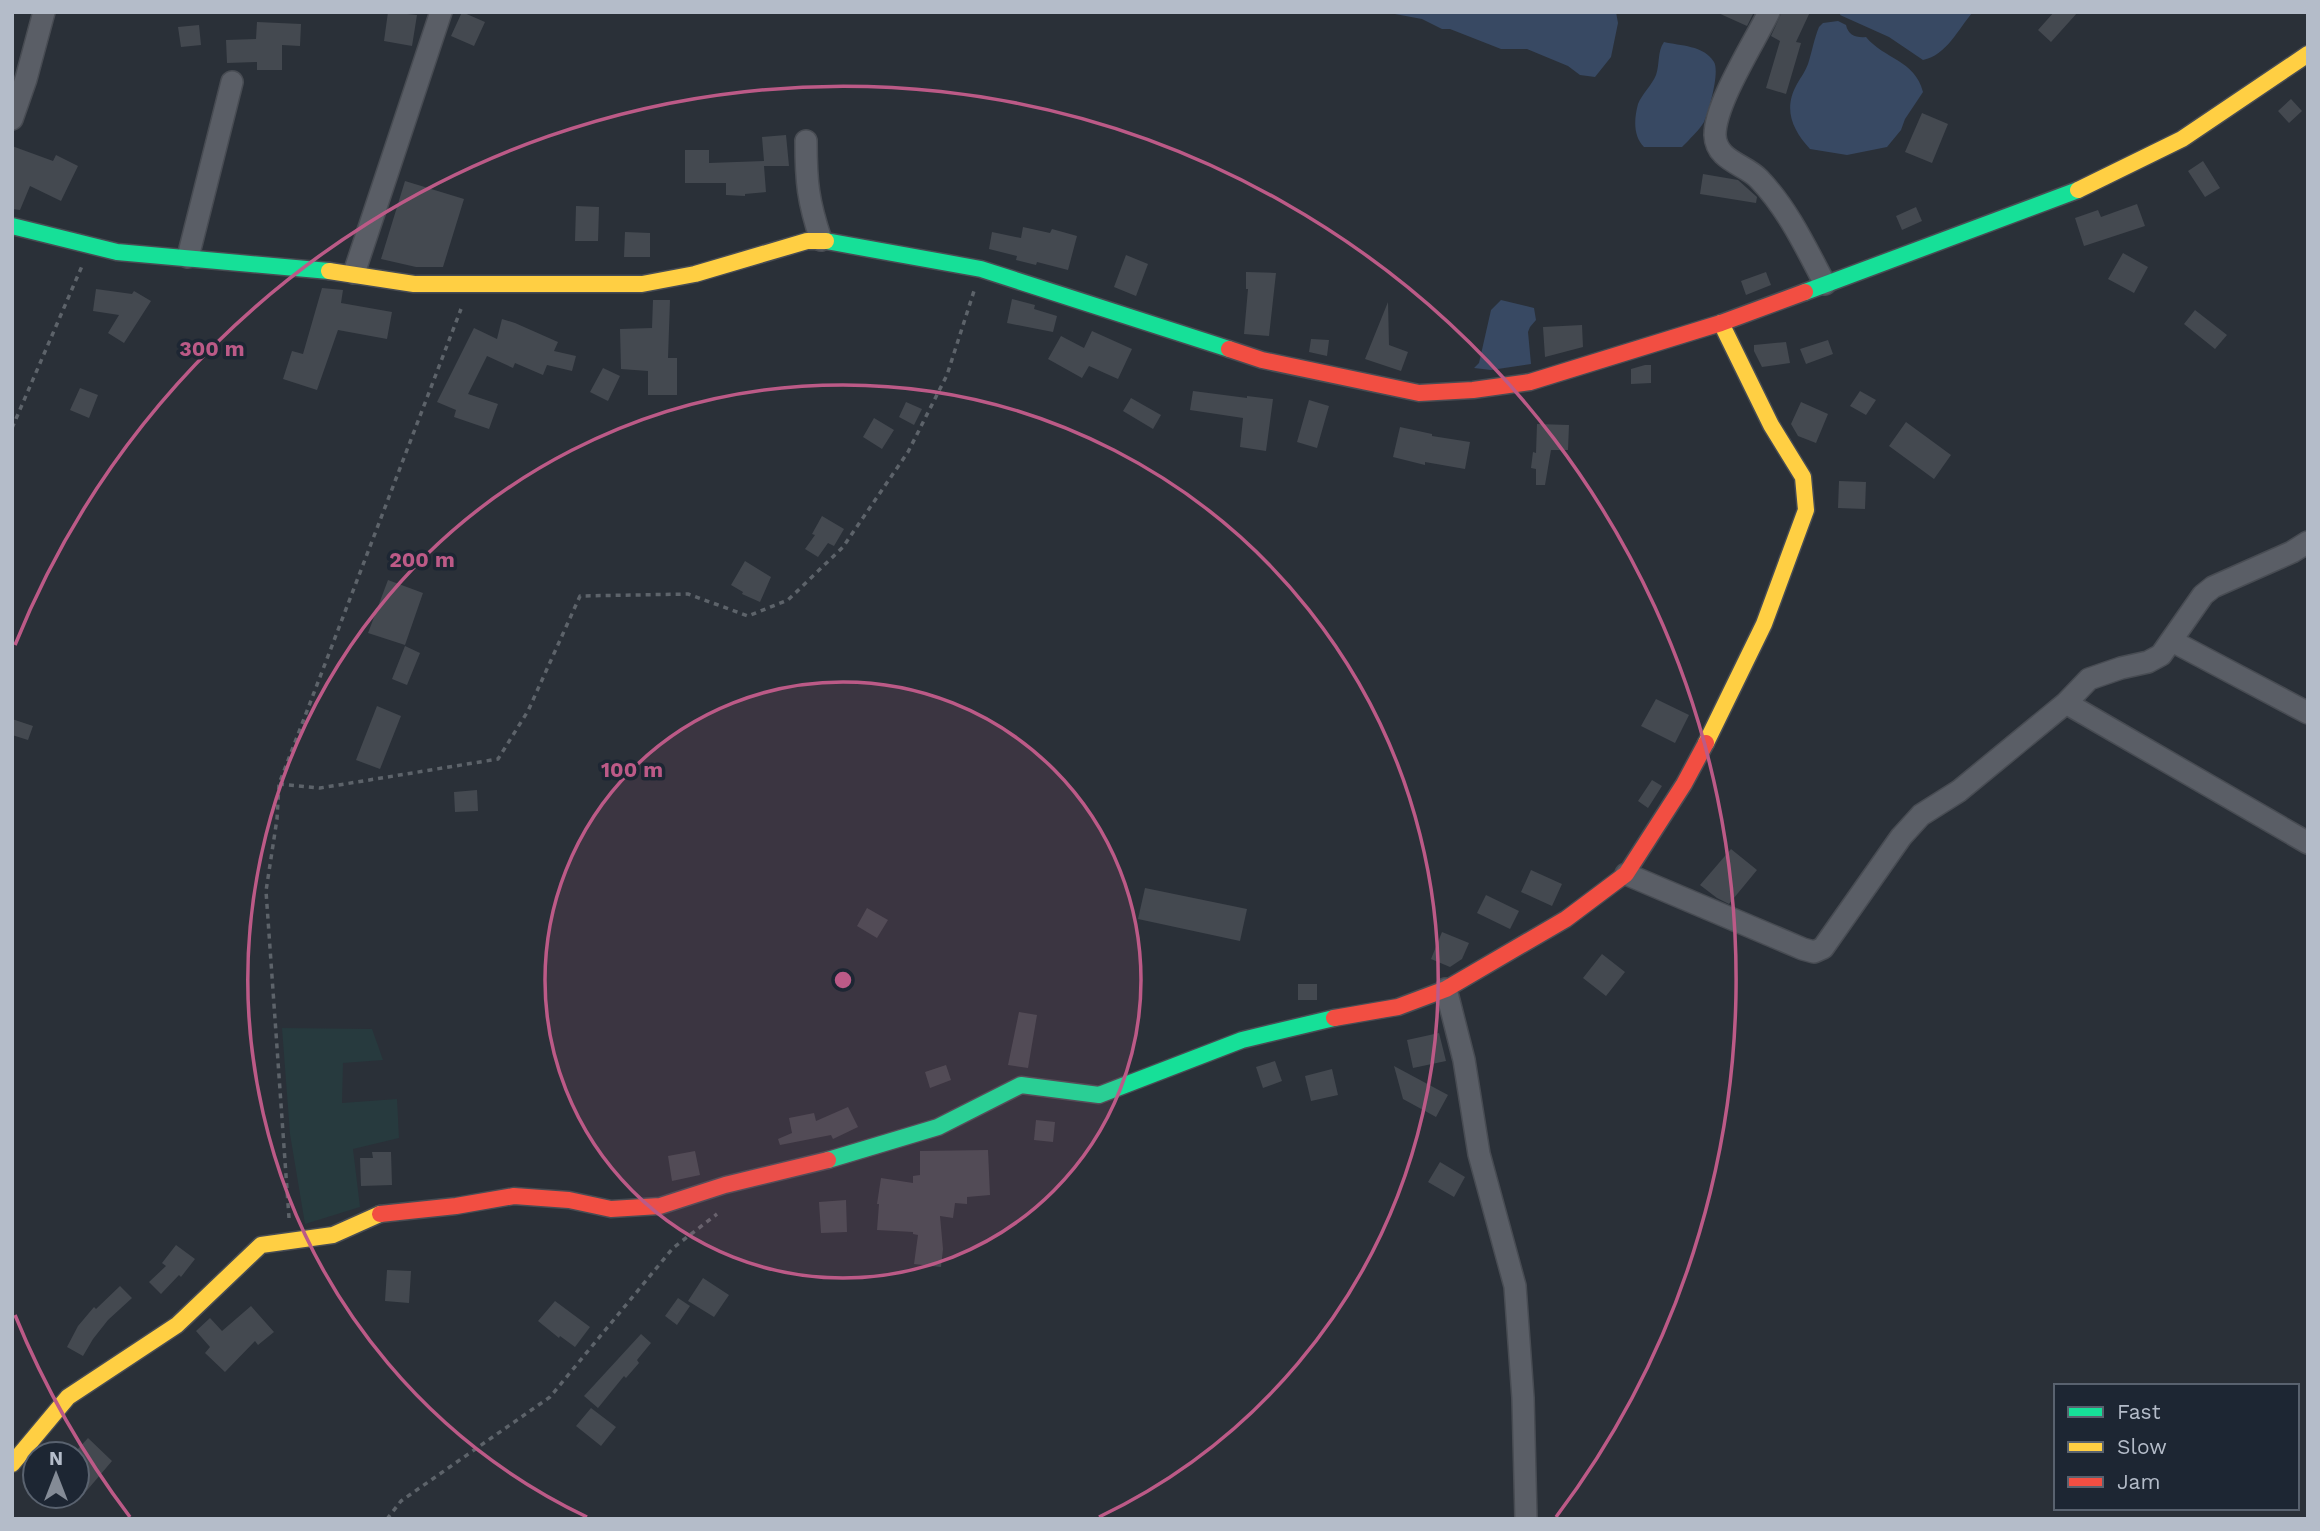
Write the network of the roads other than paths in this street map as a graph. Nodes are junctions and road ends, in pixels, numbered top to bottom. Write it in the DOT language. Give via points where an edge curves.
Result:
graph roads {
  1 [pos="44,12"];
  2 [pos="442,12"];
  3 [pos="1769,12"];
  4 [pos="2308,54"];
  5 [pos="232,82"];
  6 [pos="12,118"];
  7 [pos="806,141"];
  8 [pos="12,226"];
  9 [pos="821,240"];
  10 [pos="188,257"];
  11 [pos="354,273"];
  12 [pos="1825,284"];
  13 [pos="1721,323"];
  14 [pos="2308,542"];
  15 [pos="2172,641"];
  16 [pos="2066,703"];
  17 [pos="2308,713"];
  18 [pos="2308,842"];
  19 [pos="1626,874"];
  20 [pos="1446,989"];
  21 [pos="20,1445"];
  22 [pos="12,1464"];
  23 [pos="1526,1519"];
  1 -- 6 [label="street"];
  2 -- 11 [label="street"];
  3 -- 12 [label="street" via="1723,103 1715,135 1718,148 1728,159 1757,176 1772,194"];
  4 -- 12 [label="street" via="2182,139 2085,187"];
  5 -- 10 [label="street"];
  7 -- 9 [label="street" via="806,186"];
  8 -- 10 [label="street" via="117,253"];
  9 -- 11 [label="street" via="642,284 414,284"];
  9 -- 13 [label="street" via="981,269 1262,360 1419,393 1530,382"];
  10 -- 11 [label="street"];
  12 -- 13 [label="street"];
  13 -- 19 [label="street" via="1771,425 1803,477 1806,510 1763,624 1721,716"];
  14 -- 15 [label="street" via="2213,587"];
  15 -- 16 [label="street" via="2148,662 2089,679"];
  15 -- 17 [label="street"];
  16 -- 18 [label="street"];
  16 -- 19 [label="street" via="1959,791 1921,815 1823,948 1814,952"];
  19 -- 20 [label="street" via="1566,919"];
  20 -- 21 [label="street" via="1398,1007 1313,1021 1242,1040 1099,1095 1021,1085 939,1127 660,1206 611,1209 514,1196 383,1213 333,1235 261,1245 177,1325 68,1398"];
  20 -- 23 [label="street" via="1464,1060 1479,1154 1515,1286"];
  21 -- 22 [label="street"];
}
